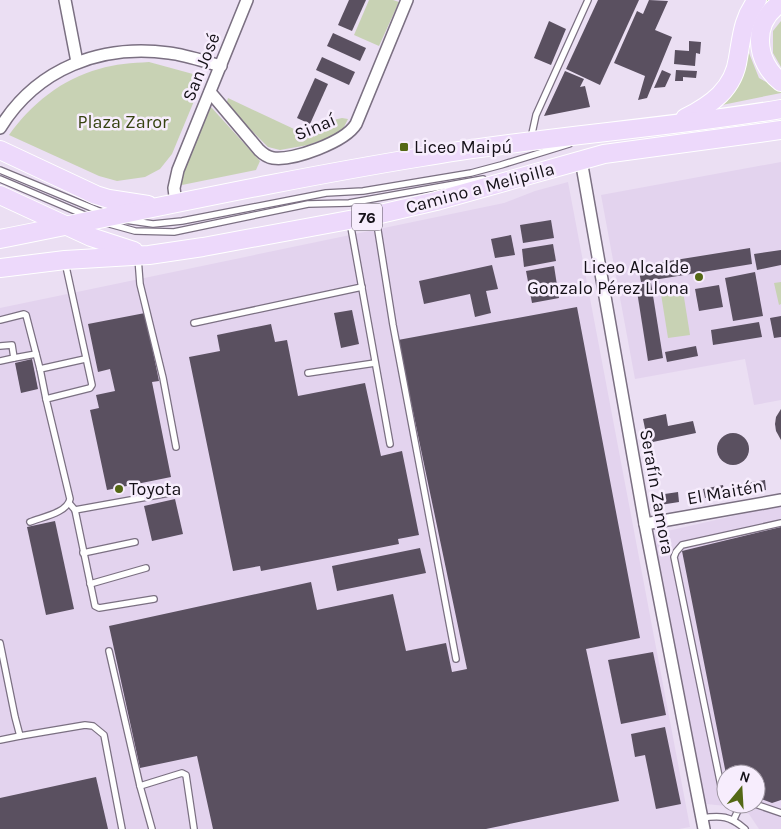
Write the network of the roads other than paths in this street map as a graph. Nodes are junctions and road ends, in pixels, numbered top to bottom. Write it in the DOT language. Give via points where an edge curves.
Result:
graph roads {
  1 [pos="65,0"];
  2 [pos="247,0"];
  3 [pos="407,0"];
  4 [pos="588,0"];
  5 [pos="757,0"];
  6 [pos="781,3"];
  7 [pos="77,62"];
  8 [pos="221,66"];
  9 [pos="781,82"];
  10 [pos="210,92"];
  11 [pos="781,108"];
  12 [pos="672,124"];
  13 [pos="0,128"];
  14 [pos="617,130"];
  15 [pos="781,130"];
  16 [pos="531,140"];
  17 [pos="0,150"];
  18 [pos="581,160"];
  19 [pos="0,170"];
  20 [pos="0,178"];
  21 [pos="494,178"];
  22 [pos="486,179"];
  23 [pos="0,195"];
  24 [pos="168,205"];
  25 [pos="376,215"];
  26 [pos="106,218"];
  27 [pos="349,220"];
  28 [pos="66,226"];
  29 [pos="0,239"];
  30 [pos="144,255"];
  31 [pos="65,260"];
  32 [pos="0,268"];
  33 [pos="362,287"];
  34 [pos="0,320"];
  35 [pos="194,323"];
  36 [pos="0,346"];
  37 [pos="36,354"];
  38 [pos="14,358"];
  39 [pos="85,359"];
  40 [pos="0,361"];
  41 [pos="375,363"];
  42 [pos="40,369"];
  43 [pos="308,373"];
  44 [pos="46,399"];
  45 [pos="390,444"];
  46 [pos="176,447"];
  47 [pos="175,492"];
  48 [pos="781,500"];
  49 [pos="69,503"];
  50 [pos="75,510"];
  51 [pos="30,522"];
  52 [pos="781,522"];
  53 [pos="645,524"];
  54 [pos="134,542"];
  55 [pos="83,553"];
  56 [pos="146,568"];
  57 [pos="90,584"];
  58 [pos="154,599"];
  59 [pos="0,643"];
  60 [pos="110,651"];
  61 [pos="456,658"];
  62 [pos="20,736"];
  63 [pos="0,740"];
  64 [pos="716,764"];
  65 [pos="140,786"];
  66 [pos="766,808"];
  67 [pos="781,813"];
  68 [pos="736,814"];
  69 [pos="734,819"];
  70 [pos="703,823"];
  71 [pos="122,829"];
  72 [pos="152,829"];
  73 [pos="194,829"];
  74 [pos="745,829"];
  1 -- 7 [label="street"];
  2 -- 8 [label="street, San José"];
  3 -- 10 [label="street, Sinaí" via="356,124 334,142 296,155 267,156"];
  4 -- 16 [label="lane" via="536,114"];
  5 -- 12 [label="main road" via="744,22 736,67 728,84 712,103"];
  6 -- 9 [label="main road" via="766,19 760,40 765,64"];
  7 -- 8 [label="street" via="109,54 153,52 186,56"];
  7 -- 13 [label="street" via="52,74 29,92"];
  8 -- 10 [label="street, San José"];
  10 -- 24 [label="street, San José"];
  11 -- 12 [label="main road, Camino a Melipilla"];
  12 -- 14 [label="main road, Camino a Melipilla"];
  14 -- 16 [label="main road, Camino a Melipilla"];
  14 -- 26 [label="lane" via="471,173 363,191 326,193 162,224"];
  15 -- 18 [label="main road, Camino a Melipilla / 76" via="632,149"];
  16 -- 24 [label="main road, Camino a Melipilla" via="422,156"];
  17 -- 24 [label="main road" via="96,195 130,203"];
  18 -- 21 [label="lane"];
  18 -- 25 [label="main road, Camino a Melipilla / 76"];
  18 -- 53 [label="street, Serafín Zamora"];
  19 -- 26 [label="lane"];
  20 -- 26 [label="lane" via="68,209"];
  22 -- 26 [label="lane" via="349,202 308,204 174,232 135,231"];
  23 -- 28 [label="main road"];
  24 -- 26 [label="main road, Camino a Melipilla"];
  25 -- 27 [label="main road, Camino a Melipilla / 76"];
  25 -- 61 [label="lane" via="393,325"];
  26 -- 28 [label="main road, Camino a Melipilla"];
  27 -- 30 [label="main road, Camino a Melipilla / 76"];
  27 -- 33 [label="lane"];
  28 -- 29 [label="main road, Camino a Melipilla"];
  28 -- 30 [label="main road"];
  30 -- 31 [label="main road, Camino a Melipilla / 76"];
  30 -- 46 [label="lane" via="140,284 164,378"];
  31 -- 32 [label="main road, Camino a Melipilla / 76"];
  31 -- 39 [label="lane"];
  33 -- 35 [label="lane"];
  33 -- 41 [label="lane"];
  34 -- 37 [label="lane" via="26,315"];
  36 -- 38 [label="lane" via="12,345"];
  37 -- 38 [label="lane"];
  37 -- 42 [label="lane"];
  38 -- 40 [label="lane"];
  39 -- 42 [label="lane"];
  39 -- 44 [label="lane" via="90,388"];
  41 -- 43 [label="lane"];
  41 -- 45 [label="lane"];
  42 -- 44 [label="lane"];
  44 -- 49 [label="lane"];
  47 -- 50 [label="lane"];
  48 -- 53 [label="street, El Maitén"];
  49 -- 50 [label="lane"];
  49 -- 51 [label="lane" via="65,508"];
  50 -- 55 [label="lane"];
  52 -- 64 [label="lane" via="682,545 674,558"];
  53 -- 70 [label="street, Serafín Zamora"];
  54 -- 55 [label="lane"];
  55 -- 57 [label="lane"];
  56 -- 57 [label="lane"];
  57 -- 58 [label="lane" via="95,606 99,608"];
  59 -- 62 [label="lane"];
  60 -- 65 [label="lane"];
  62 -- 63 [label="lane"];
  62 -- 71 [label="lane" via="85,725 99,730 104,735"];
  65 -- 72 [label="lane"];
  65 -- 73 [label="lane" via="182,773 186,775"];
  66 -- 67 [label="lane"];
  68 -- 69 [label="lane"];
  69 -- 70 [label="lane" via="716,816"];
  69 -- 74 [label="lane"];
}
